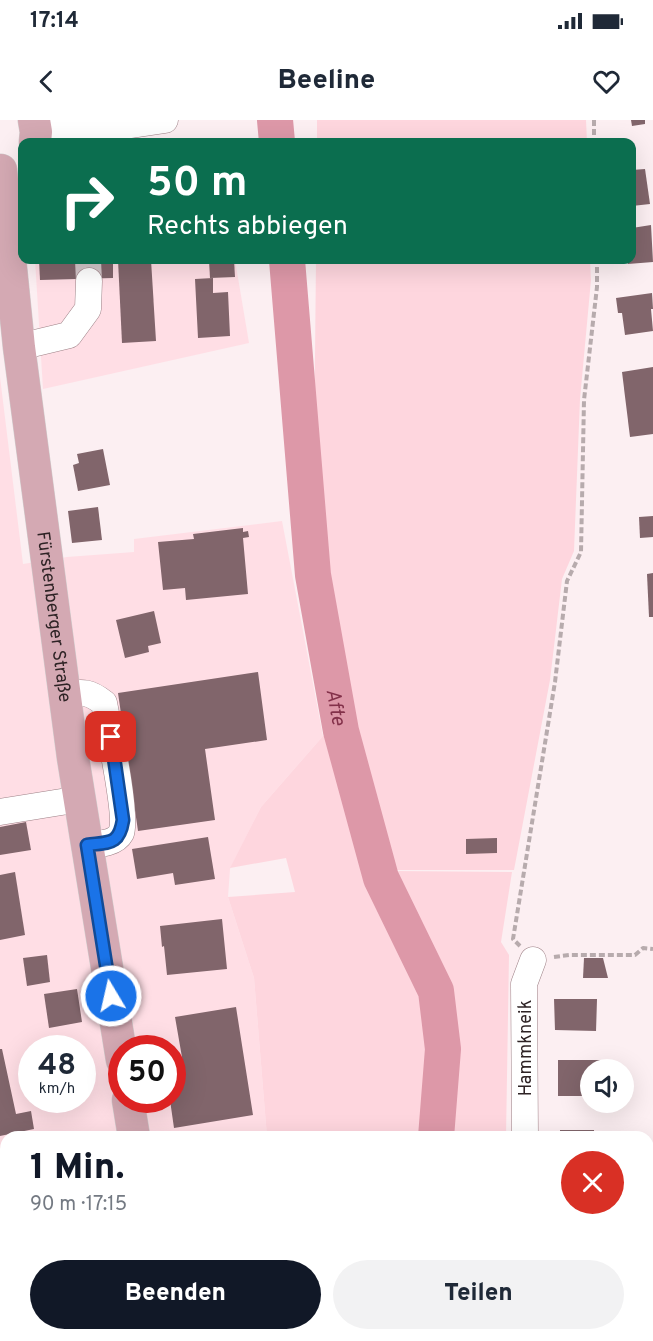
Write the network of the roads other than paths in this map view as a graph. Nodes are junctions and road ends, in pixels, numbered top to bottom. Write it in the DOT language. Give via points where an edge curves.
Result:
graph roads {
  1 [pos="165,120"];
  2 [pos="35,131"];
  3 [pos="119,135"];
  4 [pos="8,167"];
  5 [pos="14,217"];
  6 [pos="88,281"];
  7 [pos="19,346"];
  8 [pos="65,695"];
  9 [pos="80,799"];
  10 [pos="0,812"];
  11 [pos="87,845"];
  12 [pos="533,960"];
  13 [pos="118,1035"];
  14 [pos="130,1113"];
  15 [pos="133,1131"];
  16 [pos="525,1131"];
  1 -- 3 [label="street"];
  2 -- 3 [label="street"];
  4 -- 5 [label="main road, Fürstenberger Straße"];
  5 -- 7 [label="main road, Fürstenberger Straße"];
  6 -- 7 [label="street" via="88,309 69,335"];
  7 -- 8 [label="main road, Fürstenberger Straße"];
  8 -- 9 [label="main road, Fürstenberger Straße"];
  8 -- 11 [label="street" via="80,692 105,703 114,754 123,820 121,833 113,841"];
  9 -- 10 [label="street"];
  9 -- 11 [label="main road, Fürstenberger Straße"];
  11 -- 13 [label="main road, Fürstenberger Straße"];
  12 -- 16 [label="street, Hammkneik" via="525,984"];
  14 -- 15 [label="main road"];
}
